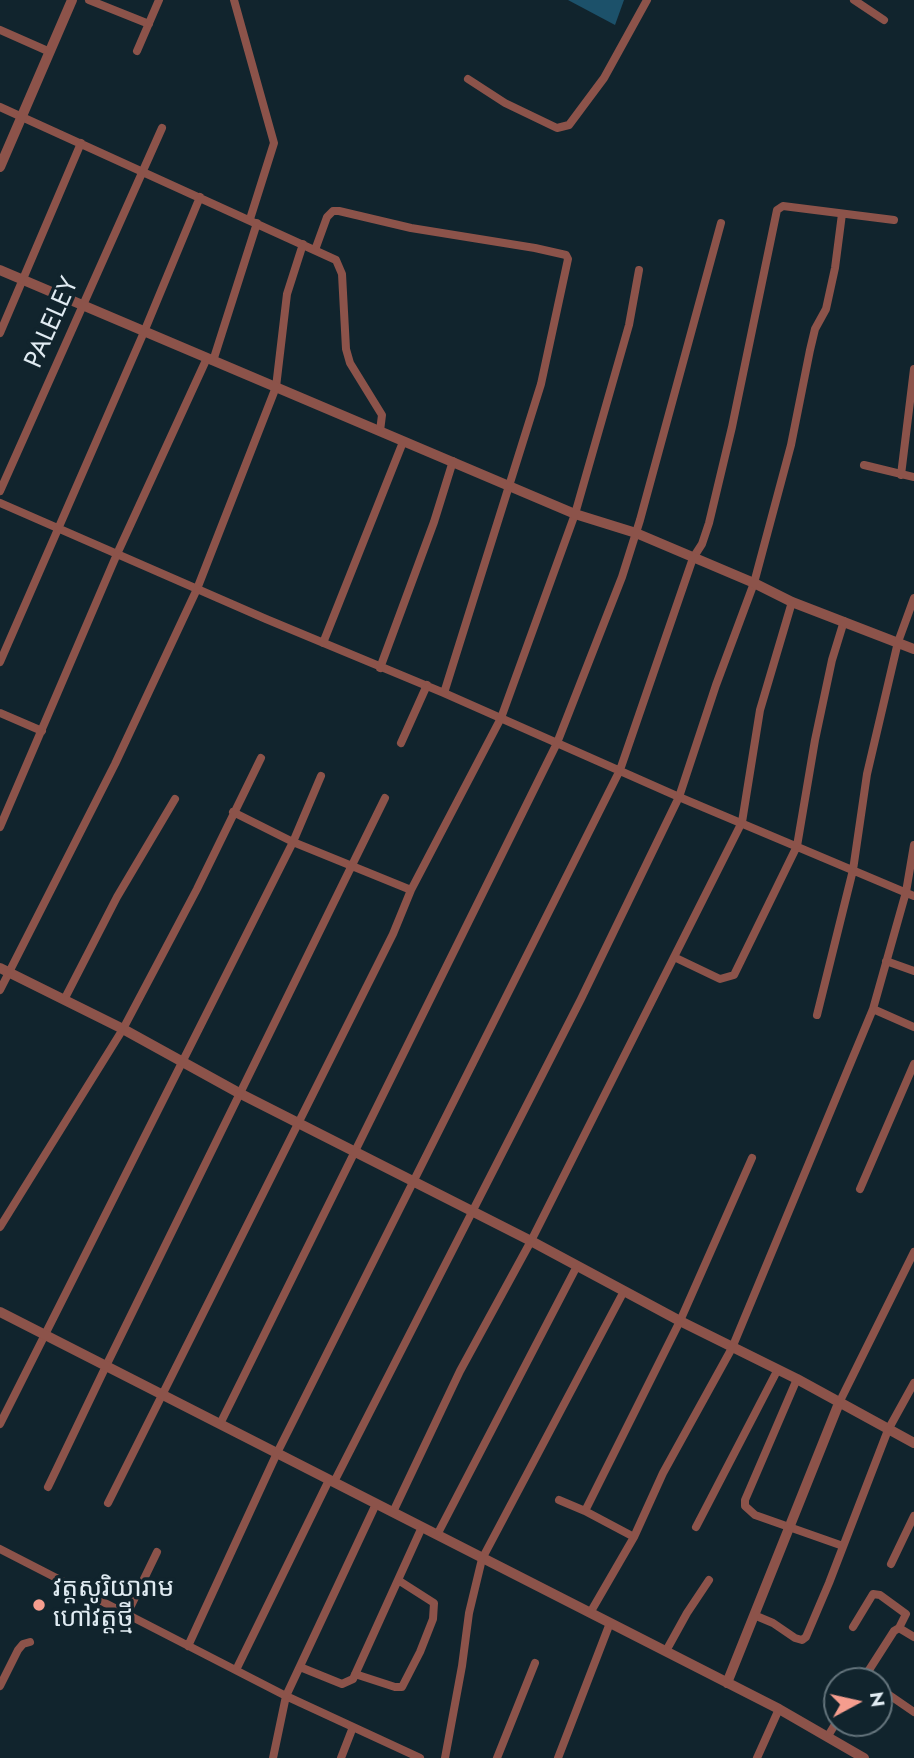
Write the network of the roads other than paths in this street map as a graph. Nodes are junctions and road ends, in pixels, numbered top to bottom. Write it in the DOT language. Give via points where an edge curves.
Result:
graph roads {
  1 [pos="72,0"];
  2 [pos="89,0"];
  3 [pos="159,0"];
  4 [pos="234,0"];
  5 [pos="647,0"];
  6 [pos="854,0"];
  7 [pos="884,20"];
  8 [pos="149,24"];
  9 [pos="0,30"];
  10 [pos="50,51"];
  11 [pos="137,51"];
  12 [pos="468,79"];
  13 [pos="0,107"];
  14 [pos="22,116"];
  15 [pos="162,128"];
  16 [pos="81,143"];
  17 [pos="0,167"];
  18 [pos="142,171"];
  19 [pos="200,197"];
  20 [pos="842,214"];
  21 [pos="894,220"];
  22 [pos="253,221"];
  23 [pos="721,223"];
  24 [pos="303,244"];
  25 [pos="315,250"];
  26 [pos="0,270"];
  27 [pos="639,270"];
  28 [pos="23,280"];
  29 [pos="84,306"];
  30 [pos="145,332"];
  31 [pos="0,333"];
  32 [pos="210,359"];
  33 [pos="914,369"];
  34 [pos="276,387"];
  35 [pos="380,432"];
  36 [pos="403,442"];
  37 [pos="453,461"];
  38 [pos="864,465"];
  39 [pos="901,475"];
  40 [pos="914,477"];
  41 [pos="510,486"];
  42 [pos="0,491"];
  43 [pos="0,503"];
  44 [pos="575,514"];
  45 [pos="58,529"];
  46 [pos="636,533"];
  47 [pos="117,554"];
  48 [pos="693,558"];
  49 [pos="754,583"];
  50 [pos="198,589"];
  51 [pos="914,598"];
  52 [pos="792,602"];
  53 [pos="844,621"];
  54 [pos="898,642"];
  55 [pos="323,643"];
  56 [pos="914,649"];
  57 [pos="0,662"];
  58 [pos="380,668"];
  59 [pos="427,685"];
  60 [pos="444,693"];
  61 [pos="0,713"];
  62 [pos="501,718"];
  63 [pos="42,731"];
  64 [pos="401,743"];
  65 [pos="558,743"];
  66 [pos="261,758"];
  67 [pos="620,770"];
  68 [pos="321,776"];
  69 [pos="679,797"];
  70 [pos="385,798"];
  71 [pos="175,799"];
  72 [pos="233,812"];
  73 [pos="742,822"];
  74 [pos="0,827"];
  75 [pos="293,842"];
  76 [pos="914,845"];
  77 [pos="797,846"];
  78 [pos="351,867"];
  79 [pos="853,870"];
  80 [pos="411,890"];
  81 [pos="910,894"];
  82 [pos="674,957"];
  83 [pos="886,961"];
  84 [pos="5,970"];
  85 [pos="914,971"];
  86 [pos="0,990"];
  87 [pos="64,1000"];
  88 [pos="873,1009"];
  89 [pos="817,1015"];
  90 [pos="914,1027"];
  91 [pos="123,1029"];
  92 [pos="182,1062"];
  93 [pos="914,1063"];
  94 [pos="239,1093"];
  95 [pos="298,1123"];
  96 [pos="356,1152"];
  97 [pos="752,1158"];
  98 [pos="414,1181"];
  99 [pos="860,1189"];
  100 [pos="473,1212"];
  101 [pos="0,1227"];
  102 [pos="531,1241"];
  103 [pos="914,1252"];
  104 [pos="578,1266"];
  105 [pos="624,1291"];
  106 [pos="0,1312"];
  107 [pos="680,1321"];
  108 [pos="46,1335"];
  109 [pos="732,1348"];
  110 [pos="106,1366"];
  111 [pos="777,1371"];
  112 [pos="797,1379"];
  113 [pos="914,1382"];
  114 [pos="163,1395"];
  115 [pos="839,1403"];
  116 [pos="0,1424"];
  117 [pos="220,1424"];
  118 [pos="888,1430"];
  119 [pos="914,1443"];
  120 [pos="277,1453"];
  121 [pos="332,1481"];
  122 [pos="48,1487"];
  123 [pos="559,1500"];
  124 [pos="108,1503"];
  125 [pos="376,1504"];
  126 [pos="585,1511"];
  127 [pos="393,1512"];
  128 [pos="914,1516"];
  129 [pos="422,1527"];
  130 [pos="696,1527"];
  131 [pos="789,1527"];
  132 [pos="437,1535"];
  133 [pos="634,1537"];
  134 [pos="843,1546"];
  135 [pos="0,1549"];
  136 [pos="157,1552"];
  137 [pos="482,1559"];
  138 [pos="891,1564"];
  139 [pos="398,1580"];
  140 [pos="709,1580"];
  141 [pos="590,1613"];
  142 [pos="127,1614"];
  143 [pos="754,1615"];
  144 [pos="610,1623"];
  145 [pos="853,1628"];
  146 [pos="899,1628"];
  147 [pos="914,1637"];
  148 [pos="30,1642"];
  149 [pos="188,1646"];
  150 [pos="666,1651"];
  151 [pos="535,1663"];
  152 [pos="300,1667"];
  153 [pos="873,1667"];
  154 [pos="236,1670"];
  155 [pos="355,1674"];
  156 [pos="727,1683"];
  157 [pos="0,1686"];
  158 [pos="286,1696"];
  159 [pos="893,1698"];
  160 [pos="779,1709"];
  161 [pos="914,1712"];
  162 [pos="353,1727"];
  163 [pos="823,1733"];
  164 [pos="830,1737"];
  165 [pos="273,1758"];
  166 [pos="341,1758"];
  167 [pos="419,1758"];
  168 [pos="445,1758"];
  169 [pos="496,1758"];
  170 [pos="558,1758"];
  171 [pos="757,1758"];
  172 [pos="864,1758"];
  1 -- 10 [label="street"];
  2 -- 8 [label="street"];
  3 -- 8 [label="street"];
  4 -- 22 [label="street" via="274,144"];
  5 -- 12 [label="street" via="604,78 569,125 557,128"];
  6 -- 7 [label="street"];
  8 -- 11 [label="street"];
  9 -- 10 [label="street"];
  10 -- 14 [label="street"];
  13 -- 14 [label="street"];
  14 -- 16 [label="street"];
  14 -- 17 [label="street"];
  15 -- 18 [label="street, PALELEY"];
  16 -- 18 [label="street"];
  16 -- 28 [label="street"];
  18 -- 19 [label="street"];
  18 -- 29 [label="street, PALELEY"];
  19 -- 22 [label="street"];
  19 -- 30 [label="street"];
  20 -- 21 [label="street"];
  20 -- 48 [label="street" via="783,206 777,210 733,426 709,523"];
  20 -- 49 [label="street" via="826,309 810,350 789,453"];
  22 -- 24 [label="street"];
  22 -- 32 [label="street"];
  23 -- 46 [label="street"];
  24 -- 25 [label="street"];
  24 -- 34 [label="street" via="287,294"];
  25 -- 35 [label="street" via="340,264 346,349 382,415"];
  25 -- 41 [label="street" via="327,217 339,211 566,255 569,262 541,384"];
  26 -- 28 [label="street"];
  27 -- 44 [label="street" via="629,325"];
  28 -- 29 [label="street"];
  28 -- 31 [label="street"];
  29 -- 30 [label="street"];
  29 -- 42 [label="street, PALELEY"];
  30 -- 32 [label="street"];
  30 -- 45 [label="street"];
  32 -- 34 [label="street"];
  32 -- 47 [label="street"];
  33 -- 39 [label="street"];
  34 -- 35 [label="street"];
  34 -- 50 [label="street"];
  35 -- 36 [label="street"];
  36 -- 37 [label="street"];
  36 -- 55 [label="street"];
  37 -- 41 [label="street"];
  37 -- 58 [label="street"];
  38 -- 39 [label="street"];
  39 -- 40 [label="street"];
  41 -- 44 [label="street"];
  41 -- 60 [label="street"];
  43 -- 45 [label="street"];
  44 -- 46 [label="street"];
  44 -- 62 [label="street"];
  45 -- 47 [label="street"];
  45 -- 57 [label="street"];
  46 -- 48 [label="street"];
  46 -- 65 [label="street"];
  47 -- 50 [label="street"];
  47 -- 63 [label="street"];
  48 -- 49 [label="street"];
  48 -- 67 [label="street"];
  49 -- 52 [label="street"];
  49 -- 69 [label="street"];
  50 -- 55 [label="street"];
  50 -- 84 [label="street" via="115,764"];
  51 -- 54 [label="street"];
  52 -- 53 [label="street"];
  52 -- 73 [label="street" via="760,710"];
  53 -- 54 [label="street"];
  53 -- 77 [label="street" via="815,740"];
  54 -- 56 [label="street"];
  54 -- 79 [label="street" via="867,774"];
  55 -- 58 [label="street"];
  58 -- 59 [label="street"];
  59 -- 60 [label="street"];
  59 -- 64 [label="street"];
  60 -- 62 [label="street"];
  61 -- 63 [label="street"];
  62 -- 65 [label="street"];
  62 -- 80 [label="street"];
  63 -- 74 [label="street"];
  65 -- 67 [label="street"];
  65 -- 96 [label="street"];
  66 -- 72 [label="street"];
  67 -- 69 [label="street"];
  67 -- 98 [label="street"];
  68 -- 75 [label="street"];
  69 -- 73 [label="street"];
  69 -- 100 [label="street"];
  70 -- 78 [label="street"];
  71 -- 87 [label="street"];
  72 -- 75 [label="street"];
  72 -- 91 [label="street"];
  73 -- 77 [label="street"];
  73 -- 82 [label="street"];
  75 -- 78 [label="street"];
  75 -- 92 [label="street"];
  76 -- 81 [label="street"];
  77 -- 79 [label="street"];
  77 -- 82 [label="street" via="734,975 720,979"];
  78 -- 80 [label="street"];
  78 -- 94 [label="street"];
  79 -- 81 [label="street"];
  79 -- 89 [label="street"];
  80 -- 95 [label="street"];
  81 -- 83 [label="street"];
  82 -- 102 [label="street"];
  83 -- 85 [label="street"];
  83 -- 88 [label="street"];
  84 -- 86 [label="street"];
  84 -- 87 [label="street"];
  87 -- 91 [label="street"];
  88 -- 90 [label="street"];
  88 -- 109 [label="street"];
  91 -- 92 [label="street"];
  91 -- 101 [label="street"];
  92 -- 94 [label="street"];
  92 -- 108 [label="street"];
  93 -- 99 [label="street"];
  94 -- 95 [label="street"];
  94 -- 110 [label="street"];
  95 -- 96 [label="street"];
  95 -- 114 [label="street"];
  96 -- 98 [label="street"];
  96 -- 117 [label="street"];
  97 -- 107 [label="street"];
  98 -- 100 [label="street"];
  98 -- 120 [label="street"];
  100 -- 102 [label="street"];
  100 -- 121 [label="street"];
  102 -- 104 [label="street"];
  102 -- 127 [label="street" via="460,1371"];
  103 -- 115 [label="street"];
  104 -- 105 [label="street"];
  104 -- 132 [label="street"];
  105 -- 107 [label="street"];
  105 -- 137 [label="street"];
  106 -- 108 [label="street"];
  107 -- 109 [label="street"];
  107 -- 126 [label="street"];
  108 -- 110 [label="street"];
  108 -- 116 [label="street"];
  109 -- 111 [label="street"];
  109 -- 133 [label="street"];
  110 -- 114 [label="street"];
  110 -- 122 [label="street"];
  111 -- 112 [label="street"];
  111 -- 130 [label="street"];
  112 -- 115 [label="street"];
  112 -- 131 [label="street" via="744,1504 755,1515"];
  113 -- 118 [label="street"];
  114 -- 117 [label="street"];
  114 -- 124 [label="street"];
  115 -- 118 [label="street"];
  115 -- 131 [label="street"];
  117 -- 120 [label="street"];
  118 -- 119 [label="street"];
  118 -- 134 [label="street"];
  120 -- 121 [label="street"];
  120 -- 149 [label="street"];
  121 -- 125 [label="street"];
  121 -- 154 [label="street"];
  123 -- 126 [label="street"];
  125 -- 127 [label="street"];
  125 -- 152 [label="street"];
  126 -- 133 [label="street"];
  127 -- 129 [label="street"];
  128 -- 138 [label="street"];
  129 -- 132 [label="street"];
  129 -- 139 [label="street"];
  131 -- 134 [label="street"];
  131 -- 143 [label="street"];
  132 -- 137 [label="street"];
  133 -- 141 [label="street"];
  134 -- 143 [label="street" via="806,1637 799,1640"];
  135 -- 142 [label="street"];
  136 -- 142 [label="street"];
  137 -- 141 [label="street"];
  137 -- 168 [label="street"];
  139 -- 155 [label="street"];
  139 -- 155 [label="street" via="431,1598 435,1605 420,1651 402,1687"];
  140 -- 150 [label="street"];
  141 -- 144 [label="street"];
  142 -- 149 [label="street"];
  143 -- 156 [label="street"];
  144 -- 150 [label="street"];
  144 -- 170 [label="street"];
  145 -- 146 [label="street" via="870,1597 877,1594 906,1614"];
  146 -- 147 [label="street"];
  146 -- 153 [label="street"];
  148 -- 157 [label="street" via="18,1650"];
  149 -- 154 [label="street"];
  150 -- 156 [label="street"];
  151 -- 169 [label="street"];
  152 -- 155 [label="street" via="342,1684"];
  152 -- 158 [label="street"];
  154 -- 158 [label="street"];
  156 -- 160 [label="street"];
  158 -- 162 [label="street"];
  158 -- 165 [label="street"];
  159 -- 161 [label="street"];
  160 -- 163 [label="street"];
  160 -- 171 [label="street"];
  162 -- 166 [label="street"];
  162 -- 167 [label="street"];
  164 -- 172 [label="street"];
}
